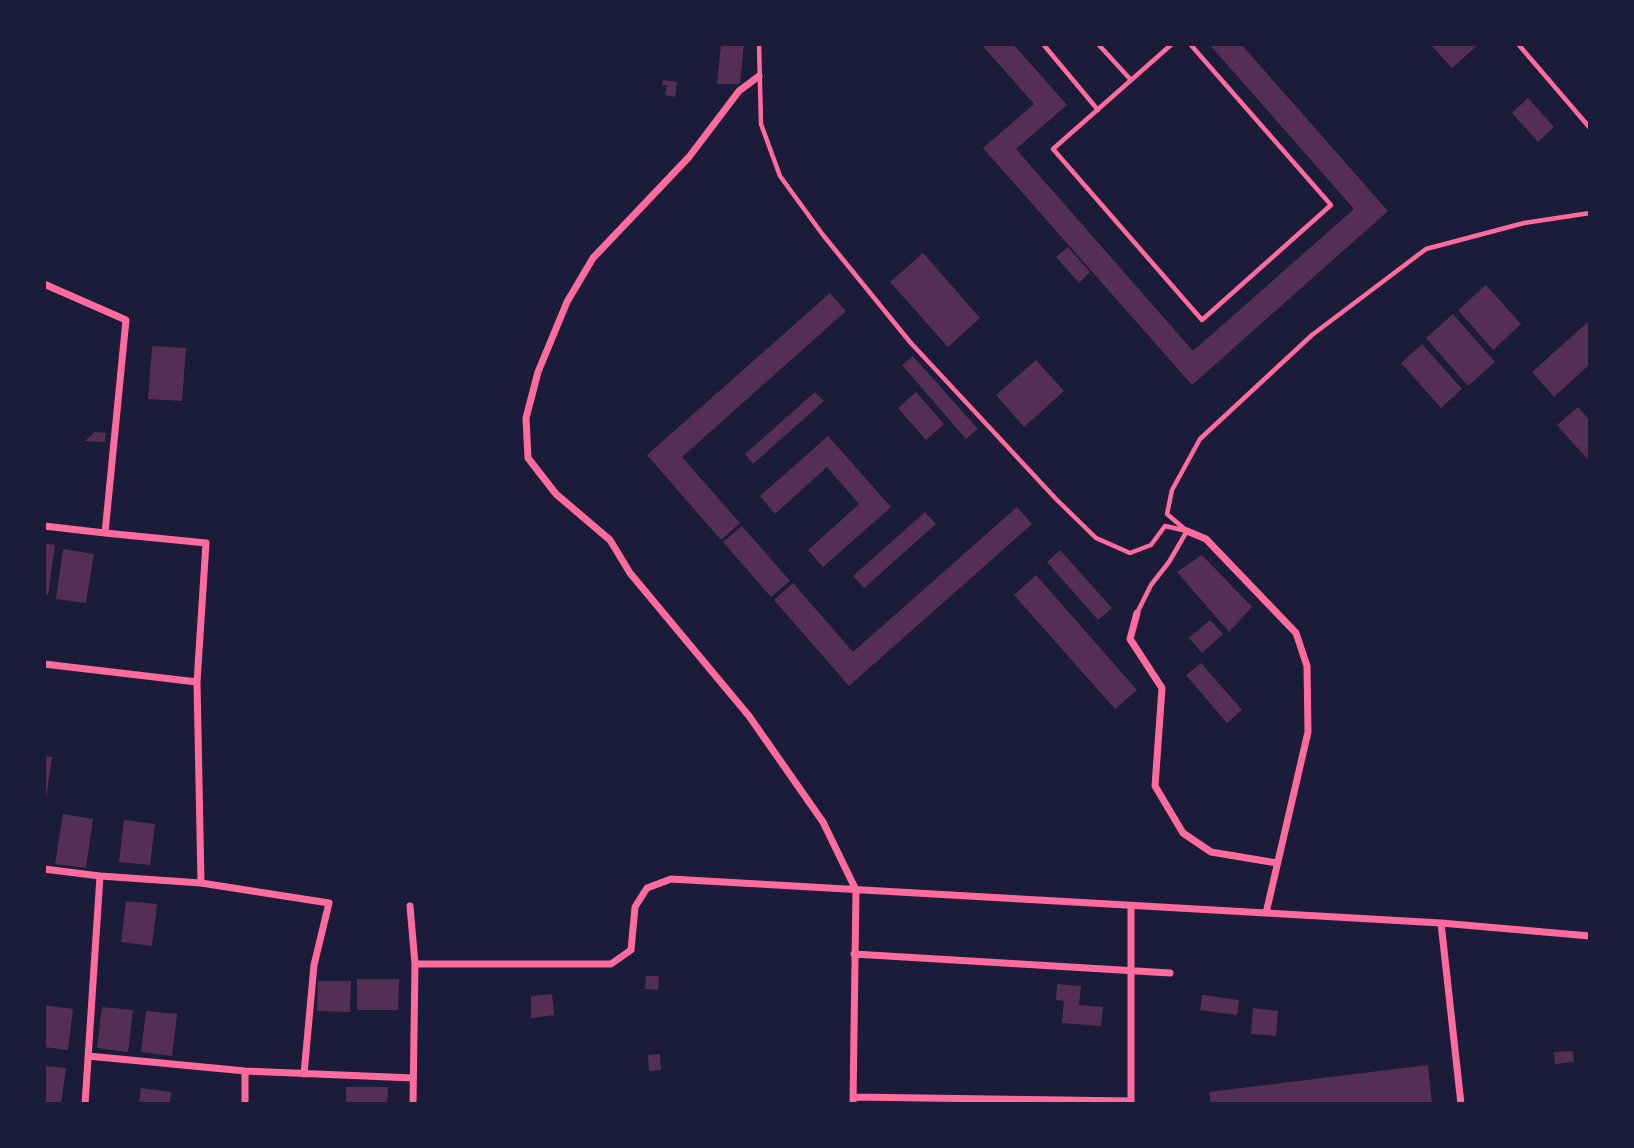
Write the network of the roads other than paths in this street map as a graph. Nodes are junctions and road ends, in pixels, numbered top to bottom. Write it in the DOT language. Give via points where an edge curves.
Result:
graph roads {
  1 [pos="759,44"];
  2 [pos="1043,44"];
  3 [pos="1098,44"];
  4 [pos="1172,44"];
  5 [pos="1190,44"];
  6 [pos="1518,44"];
  7 [pos="759,76"];
  8 [pos="1131,80"];
  9 [pos="1098,110"];
  10 [pos="1590,128"];
  11 [pos="1590,213"];
  12 [pos="44,284"];
  13 [pos="44,526"];
  14 [pos="1187,531"];
  15 [pos="105,533"];
  16 [pos="1137,613"];
  17 [pos="44,664"];
  18 [pos="197,682"];
  19 [pos="1277,863"];
  20 [pos="44,869"];
  21 [pos="100,876"];
  22 [pos="201,883"];
  23 [pos="856,890"];
  24 [pos="410,906"];
  25 [pos="1131,906"];
  26 [pos="1266,913"];
  27 [pos="1441,923"];
  28 [pos="1590,936"];
  29 [pos="854,954"];
  30 [pos="415,964"];
  31 [pos="1131,972"];
  32 [pos="1170,973"];
  33 [pos="88,1056"];
  34 [pos="245,1070"];
  35 [pos="304,1074"];
  36 [pos="413,1078"];
  37 [pos="853,1101"];
  38 [pos="1131,1103"];
  39 [pos="85,1104"];
  40 [pos="244,1104"];
  41 [pos="413,1104"];
  42 [pos="1461,1104"];
  1 -- 7 [label="lane"];
  2 -- 9 [label="lane"];
  3 -- 8 [label="lane"];
  4 -- 8 [label="lane"];
  5 -- 9 [label="lane" via="1331,205 1202,320 1053,149"];
  6 -- 10 [label="lane"];
  7 -- 14 [label="lane" via="761,124 780,176 910,342 1046,490 1096,538 1130,553 1151,545 1165,526"];
  7 -- 23 [label="street" via="739,91 689,157 593,258 567,302 538,372 526,418 528,458 556,494 610,540 631,573 749,716 823,822"];
  8 -- 9 [label="lane"];
  11 -- 14 [label="lane" via="1524,223 1426,249 1312,335 1200,439 1172,490 1167,514"];
  12 -- 15 [label="street" via="126,320"];
  13 -- 15 [label="street"];
  14 -- 16 [label="lane"];
  14 -- 19 [label="street" via="1206,539 1296,633 1307,666 1308,732"];
  15 -- 18 [label="street" via="206,543"];
  16 -- 19 [label="street" via="1130,639 1162,688 1154,786 1183,833 1211,852"];
  17 -- 18 [label="street"];
  18 -- 22 [label="street"];
  19 -- 26 [label="street"];
  20 -- 21 [label="street"];
  21 -- 22 [label="street"];
  21 -- 33 [label="street"];
  22 -- 35 [label="street" via="329,903 314,965"];
  23 -- 25 [label="street"];
  23 -- 29 [label="street"];
  23 -- 30 [label="street" via="671,880 647,888 635,907 631,950 611,964"];
  24 -- 30 [label="street"];
  25 -- 26 [label="street"];
  25 -- 31 [label="street"];
  26 -- 27 [label="street"];
  27 -- 28 [label="street"];
  27 -- 42 [label="street"];
  29 -- 31 [label="street"];
  29 -- 37 [label="street"];
  30 -- 36 [label="street"];
  31 -- 32 [label="street"];
  31 -- 38 [label="street"];
  33 -- 34 [label="street"];
  33 -- 39 [label="street"];
  34 -- 35 [label="street"];
  34 -- 40 [label="street"];
  35 -- 36 [label="street"];
  36 -- 41 [label="street"];
  37 -- 38 [label="street"];
}
